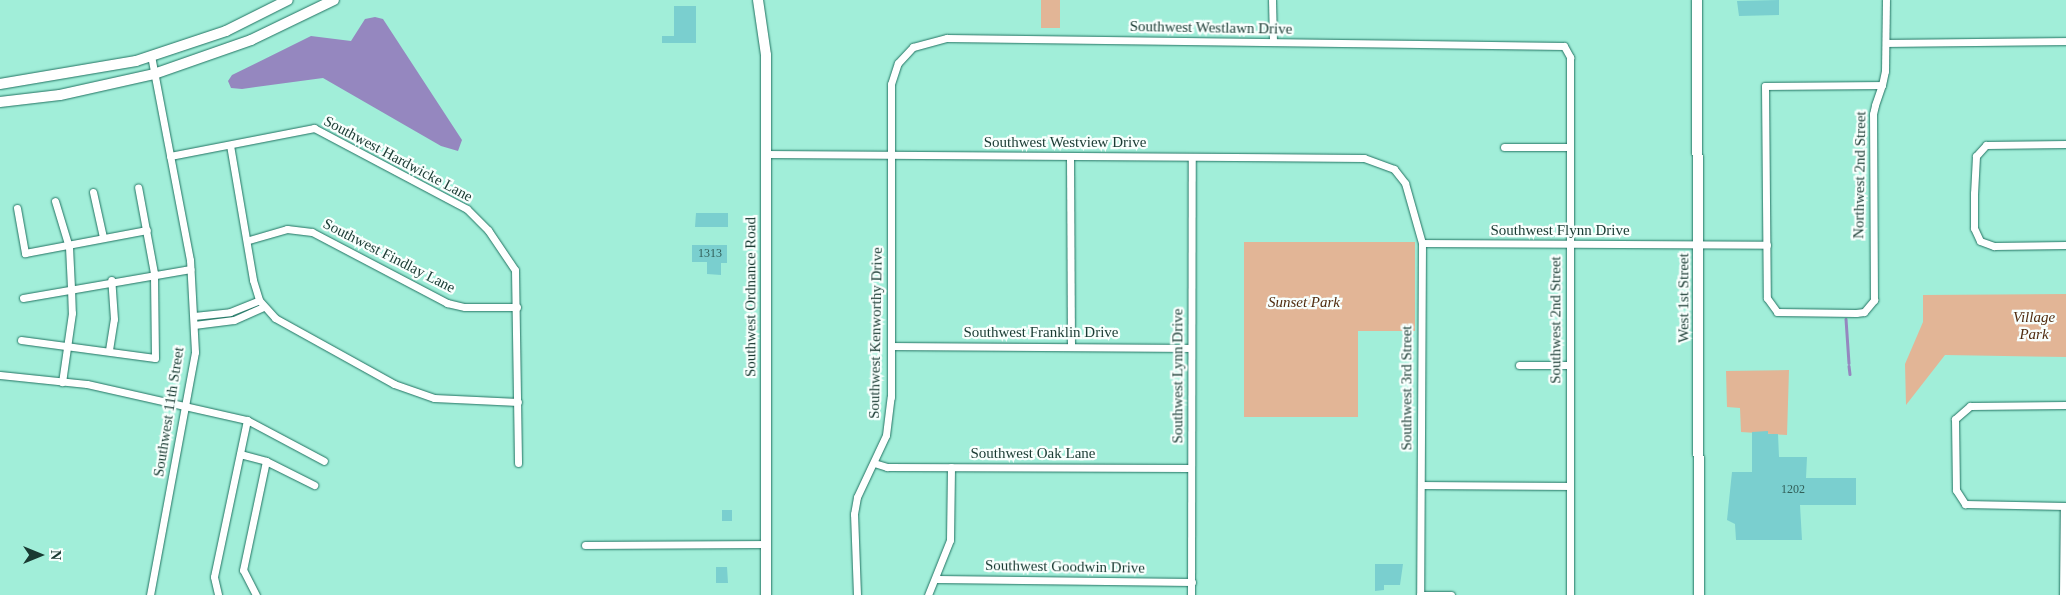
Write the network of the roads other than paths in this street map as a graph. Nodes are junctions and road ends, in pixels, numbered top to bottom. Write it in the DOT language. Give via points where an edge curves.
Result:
graph roads {
  1 [pos="288,0"];
  2 [pos="334,0"];
  3 [pos="758,0"];
  4 [pos="1272,0"];
  5 [pos="1697,0"];
  6 [pos="1886,0"];
  7 [pos="2066,41"];
  8 [pos="1273,42"];
  9 [pos="1886,43"];
  10 [pos="1564,46"];
  11 [pos="151,56"];
  12 [pos="154,74"];
  13 [pos="0,84"];
  14 [pos="1882,85"];
  15 [pos="890,95"];
  16 [pos="0,102"];
  17 [pos="2066,144"];
  18 [pos="230,145"];
  19 [pos="1504,147"];
  20 [pos="1570,147"];
  21 [pos="765,154"];
  22 [pos="891,155"];
  23 [pos="170,156"];
  24 [pos="1070,157"];
  25 [pos="1192,158"];
  26 [pos="1405,183"];
  27 [pos="138,187"];
  28 [pos="92,192"];
  29 [pos="56,201"];
  30 [pos="17,208"];
  31 [pos="147,230"];
  32 [pos="103,237"];
  33 [pos="249,240"];
  34 [pos="1422,243"];
  35 [pos="1570,245"];
  36 [pos="1699,245"];
  37 [pos="1767,245"];
  38 [pos="2066,245"];
  39 [pos="69,247"];
  40 [pos="191,269"];
  41 [pos="154,273"];
  42 [pos="111,280"];
  43 [pos="72,288"];
  44 [pos="23,298"];
  45 [pos="261,303"];
  46 [pos="517,307"];
  47 [pos="194,316"];
  48 [pos="194,325"];
  49 [pos="21,340"];
  50 [pos="68,344"];
  51 [pos="891,346"];
  52 [pos="1071,347"];
  53 [pos="1191,348"];
  54 [pos="109,350"];
  55 [pos="1519,365"];
  56 [pos="1570,365"];
  57 [pos="0,375"];
  58 [pos="62,382"];
  59 [pos="518,402"];
  60 [pos="2066,405"];
  61 [pos="187,408"];
  62 [pos="247,420"];
  63 [pos="240,454"];
  64 [pos="266,461"];
  65 [pos="324,461"];
  66 [pos="518,463"];
  67 [pos="874,463"];
  68 [pos="951,467"];
  69 [pos="1192,468"];
  70 [pos="314,485"];
  71 [pos="1421,485"];
  72 [pos="1570,486"];
  73 [pos="2065,506"];
  74 [pos="766,544"];
  75 [pos="585,545"];
  76 [pos="937,579"];
  77 [pos="1192,582"];
  78 [pos="215,586"];
  79 [pos="150,595"];
  80 [pos="212,595"];
  81 [pos="218,595"];
  82 [pos="256,595"];
  83 [pos="766,595"];
  84 [pos="857,595"];
  85 [pos="928,595"];
  86 [pos="1191,595"];
  87 [pos="1420,595"];
  88 [pos="1451,595"];
  89 [pos="1570,595"];
  90 [pos="1699,595"];
  91 [pos="2063,595"];
  1 -- 11 [label="main road" via="226,31"];
  2 -- 12 [label="main road" via="242,43"];
  3 -- 21 [label="main road, Southwest Ordnance Road" via="766,55"];
  4 -- 8 [label="street"];
  5 -- 36 [label="main road, West 1st Street"];
  6 -- 9 [label="street, Northwest 2nd Street"];
  7 -- 9 [label="street"];
  8 -- 10 [label="street, Southwest Westlawn Drive"];
  8 -- 15 [label="street, Southwest Westlawn Drive" via="933,39 913,47 901,59 893,73"];
  9 -- 14 [label="street, Northwest 2nd Street"];
  10 -- 20 [label="street, Southwest 2nd Street" via="1570,57"];
  11 -- 12 [label="street, Southwest 11th Street"];
  11 -- 13 [label="main road" via="100,70"];
  12 -- 16 [label="main road" via="85,90"];
  12 -- 23 [label="street, Southwest 11th Street"];
  14 -- 37 [label="street" via="1765,86"];
  14 -- 37 [label="street, Northwest 2nd Street" via="1872,114 1874,291 1871,306 1856,313 1783,313 1773,309 1767,298"];
  15 -- 22 [label="street, Southwest Kenworthy Drive"];
  17 -- 38 [label="street" via="1986,145 1974,162 1974,228 1980,241 1994,246"];
  18 -- 23 [label="street, Southwest Hardwicke Lane"];
  18 -- 33 [label="street"];
  18 -- 46 [label="street, Southwest Hardwicke Lane" via="314,128 467,209 493,237 516,270"];
  19 -- 20 [label="street"];
  20 -- 35 [label="street, Southwest 2nd Street"];
  21 -- 22 [label="street, Southwest Westview Drive"];
  21 -- 74 [label="main road, Southwest Ordnance Road"];
  22 -- 24 [label="street, Southwest Westview Drive"];
  22 -- 51 [label="street, Southwest Kenworthy Drive"];
  23 -- 40 [label="street, Southwest 11th Street"];
  24 -- 25 [label="street, Southwest Westview Drive"];
  24 -- 52 [label="street"];
  25 -- 26 [label="street, Southwest Westview Drive" via="1364,158 1383,162"];
  25 -- 53 [label="street, Southwest Lynn Drive"];
  26 -- 34 [label="street, Southwest 3rd Street"];
  27 -- 31 [label="street"];
  28 -- 32 [label="street"];
  29 -- 39 [label="street"];
  30 -- 39 [label="street" via="25,253"];
  31 -- 32 [label="street"];
  31 -- 41 [label="street"];
  32 -- 39 [label="street"];
  33 -- 45 [label="street"];
  33 -- 46 [label="street, Southwest Findlay Lane" via="287,229 312,232 447,303 464,308"];
  34 -- 35 [label="street, Southwest Flynn Drive"];
  34 -- 71 [label="street, Southwest 3rd Street"];
  35 -- 36 [label="street, Southwest Flynn Drive"];
  35 -- 56 [label="street, Southwest 2nd Street"];
  36 -- 37 [label="street, Southwest Flynn Drive"];
  36 -- 90 [label="main road, West 1st Street"];
  39 -- 43 [label="street"];
  40 -- 41 [label="street"];
  40 -- 47 [label="street, Southwest 11th Street"];
  41 -- 42 [label="street"];
  41 -- 54 [label="street" via="155,358"];
  42 -- 43 [label="street"];
  42 -- 54 [label="street" via="114,319"];
  43 -- 44 [label="street"];
  43 -- 50 [label="street"];
  45 -- 47 [label="street" via="230,312"];
  45 -- 48 [label="street" via="234,320"];
  45 -- 59 [label="street" via="275,318 394,384 434,398"];
  46 -- 59 [label="street, Southwest Hardwicke Lane"];
  47 -- 48 [label="street, Southwest 11th Street"];
  48 -- 61 [label="street, Southwest 11th Street" via="195,352"];
  49 -- 50 [label="street"];
  50 -- 54 [label="street"];
  50 -- 58 [label="street"];
  51 -- 52 [label="street, Southwest Franklin Drive"];
  51 -- 67 [label="street, Southwest Kenworthy Drive" via="890,419"];
  52 -- 53 [label="street, Southwest Franklin Drive"];
  53 -- 69 [label="street, Southwest Lynn Drive"];
  55 -- 56 [label="street"];
  56 -- 72 [label="street, Southwest 2nd Street"];
  57 -- 58 [label="street"];
  58 -- 61 [label="street"];
  59 -- 66 [label="street, Southwest Hardwicke Lane"];
  60 -- 73 [label="street" via="1978,405 1964,409 1955,419 1956,486 1961,501 1974,506"];
  61 -- 62 [label="street"];
  61 -- 79 [label="street, Southwest 11th Street"];
  62 -- 63 [label="street"];
  62 -- 65 [label="street"];
  63 -- 64 [label="street"];
  63 -- 78 [label="street" via="214,577"];
  64 -- 70 [label="street"];
  64 -- 82 [label="street" via="243,570"];
  67 -- 68 [label="street, Southwest Oak Lane"];
  67 -- 84 [label="street, Southwest Kenworthy Drive" via="857,497 854,514"];
  68 -- 69 [label="street, Southwest Oak Lane"];
  68 -- 76 [label="street" via="950,540"];
  69 -- 77 [label="street, Southwest Lynn Drive"];
  71 -- 72 [label="street"];
  71 -- 87 [label="street, Southwest 3rd Street"];
  72 -- 89 [label="street, Southwest 2nd Street"];
  73 -- 91 [label="street"];
  74 -- 75 [label="street"];
  74 -- 83 [label="main road, Southwest Ordnance Road"];
  76 -- 77 [label="street, Southwest Goodwin Drive"];
  76 -- 85 [label="street"];
  77 -- 86 [label="street, Southwest Lynn Drive"];
  78 -- 80 [label="street"];
  78 -- 81 [label="street"];
  87 -- 88 [label="street"];
}
